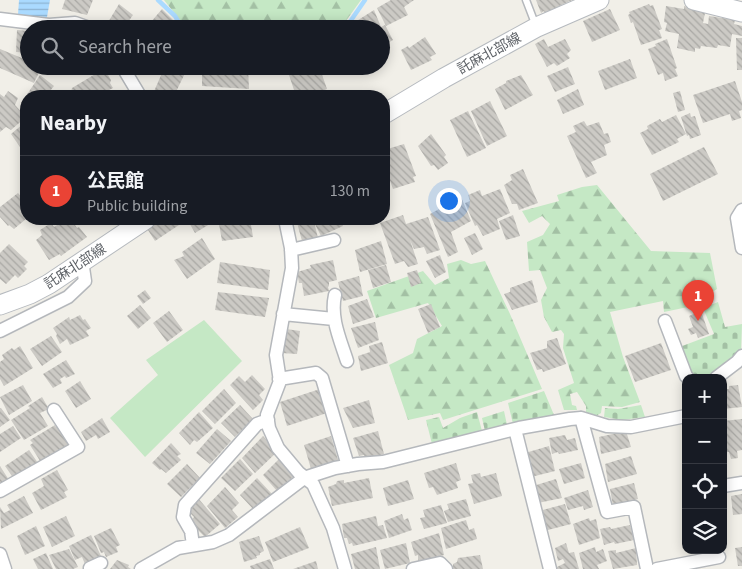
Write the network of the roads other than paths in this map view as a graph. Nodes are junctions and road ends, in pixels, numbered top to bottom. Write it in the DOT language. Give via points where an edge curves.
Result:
graph roads {
  1 [pos="526,0"];
  2 [pos="599,0"];
  3 [pos="694,0"];
  4 [pos="742,12"];
  5 [pos="0,19"];
  6 [pos="20,21"];
  7 [pos="537,27"];
  8 [pos="127,75"];
  9 [pos="136,90"];
  10 [pos="390,110"];
  11 [pos="742,210"];
  12 [pos="137,225"];
  13 [pos="287,225"];
  14 [pos="334,240"];
  15 [pos="742,248"];
  16 [pos="291,250"];
  17 [pos="82,261"];
  18 [pos="335,295"];
  19 [pos="0,305"];
  20 [pos="283,314"];
  21 [pos="334,319"];
  22 [pos="664,321"];
  23 [pos="0,331"];
  24 [pos="347,360"];
  25 [pos="740,360"];
  26 [pos="685,374"];
  27 [pos="721,374"];
  28 [pos="279,379"];
  29 [pos="54,410"];
  30 [pos="682,417"];
  31 [pos="581,418"];
  32 [pos="268,420"];
  33 [pos="515,429"];
  34 [pos="348,466"];
  35 [pos="304,478"];
  36 [pos="742,483"];
  37 [pos="727,485"];
  38 [pos="0,491"];
  39 [pos="193,545"];
  40 [pos="0,554"];
  41 [pos="719,559"];
  42 [pos="4,569"];
  43 [pos="141,569"];
  44 [pos="345,569"];
  45 [pos="413,569"];
  46 [pos="446,569"];
  47 [pos="550,569"];
  48 [pos="647,569"];
  49 [pos="657,569"];
  1 -- 7 [label="lane"];
  2 -- 7 [label="main road, 託麻北部線"];
  3 -- 4 [label="main road"];
  5 -- 6 [label="street"];
  7 -- 10 [label="main road, 託麻北部線"];
  8 -- 9 [label="street"];
  11 -- 15 [label="street" via="736,218"];
  12 -- 17 [label="main road, 託麻北部線"];
  13 -- 16 [label="street"];
  14 -- 16 [label="street"];
  16 -- 20 [label="street" via="292,268"];
  17 -- 19 [label="main road, 託麻北部線" via="49,284"];
  17 -- 23 [label="street" via="85,280 68,297"];
  18 -- 21 [label="street" via="332,306"];
  20 -- 21 [label="street"];
  20 -- 28 [label="street" via="276,354"];
  21 -- 24 [label="street"];
  22 -- 26 [label="street"];
  25 -- 27 [label="street"];
  28 -- 32 [label="street"];
  28 -- 34 [label="street" via="316,373 322,378"];
  29 -- 38 [label="street" via="78,447"];
  30 -- 31 [label="street" via="631,427 607,426"];
  31 -- 33 [label="street"];
  31 -- 48 [label="street" via="607,512 634,507"];
  32 -- 35 [label="street" via="278,448"];
  32 -- 39 [label="street" via="257,424 185,505 183,517 192,531"];
  33 -- 34 [label="street" via="382,462"];
  33 -- 47 [label="street"];
  34 -- 35 [label="street"];
  35 -- 39 [label="street" via="229,536"];
  35 -- 44 [label="street" via="313,484 333,528"];
  36 -- 37 [label="street"];
  39 -- 43 [label="street" via="178,548"];
  40 -- 42 [label="street"];
  41 -- 49 [label="street"];
  45 -- 46 [label="street" via="440,563"];
}
